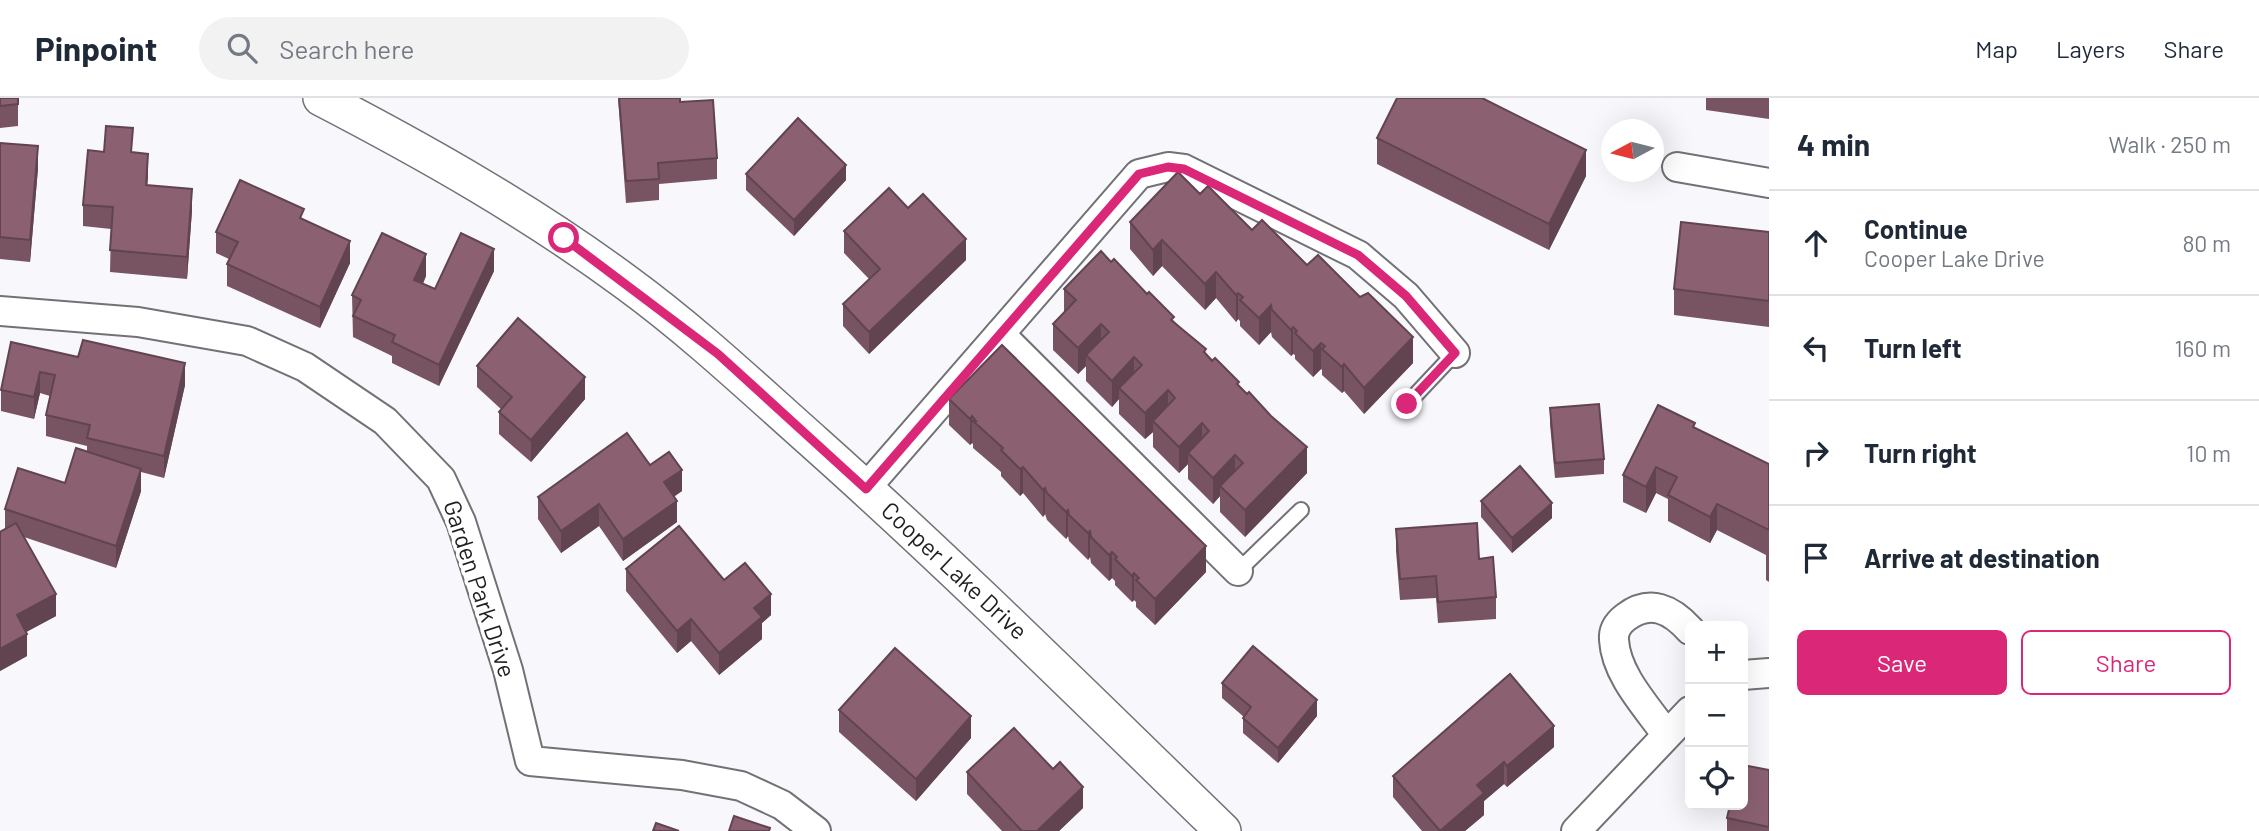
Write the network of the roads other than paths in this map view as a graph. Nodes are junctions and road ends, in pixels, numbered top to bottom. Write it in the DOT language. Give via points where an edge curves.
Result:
graph roads {
  1 [pos="321,98"];
  2 [pos="1677,167"];
  3 [pos="1769,183"];
  4 [pos="0,311"];
  5 [pos="1000,334"];
  6 [pos="1455,353"];
  7 [pos="1407,404"];
  8 [pos="866,489"];
  9 [pos="1301,510"];
  10 [pos="1238,571"];
  11 [pos="1685,626"];
  12 [pos="1769,673"];
  13 [pos="1748,675"];
  14 [pos="1685,716"];
  15 [pos="1666,734"];
  16 [pos="816,831"];
  17 [pos="1223,831"];
  18 [pos="1576,831"];
  1 -- 8 [label="street, Cooper Lake Drive" via="430,155 618,276 718,354"];
  2 -- 3 [label="street"];
  4 -- 16 [label="street, Garden Park Drive" via="138,322 247,341 305,367 385,421 441,479 480,576 530,761 682,775 741,786 782,805"];
  5 -- 6 [label="street" via="1139,174 1168,167 1184,169 1358,255 1406,296"];
  5 -- 8 [label="street"];
  5 -- 10 [label="street"];
  6 -- 7 [label="lane"];
  8 -- 17 [label="street, Cooper Lake Drive"];
  9 -- 10 [label="lane"];
  11 -- 15 [label="street" via="1664,608 1647,606 1620,622 1614,631 1626,678"];
  12 -- 13 [label="street"];
  14 -- 15 [label="street"];
  15 -- 18 [label="street"];
}
